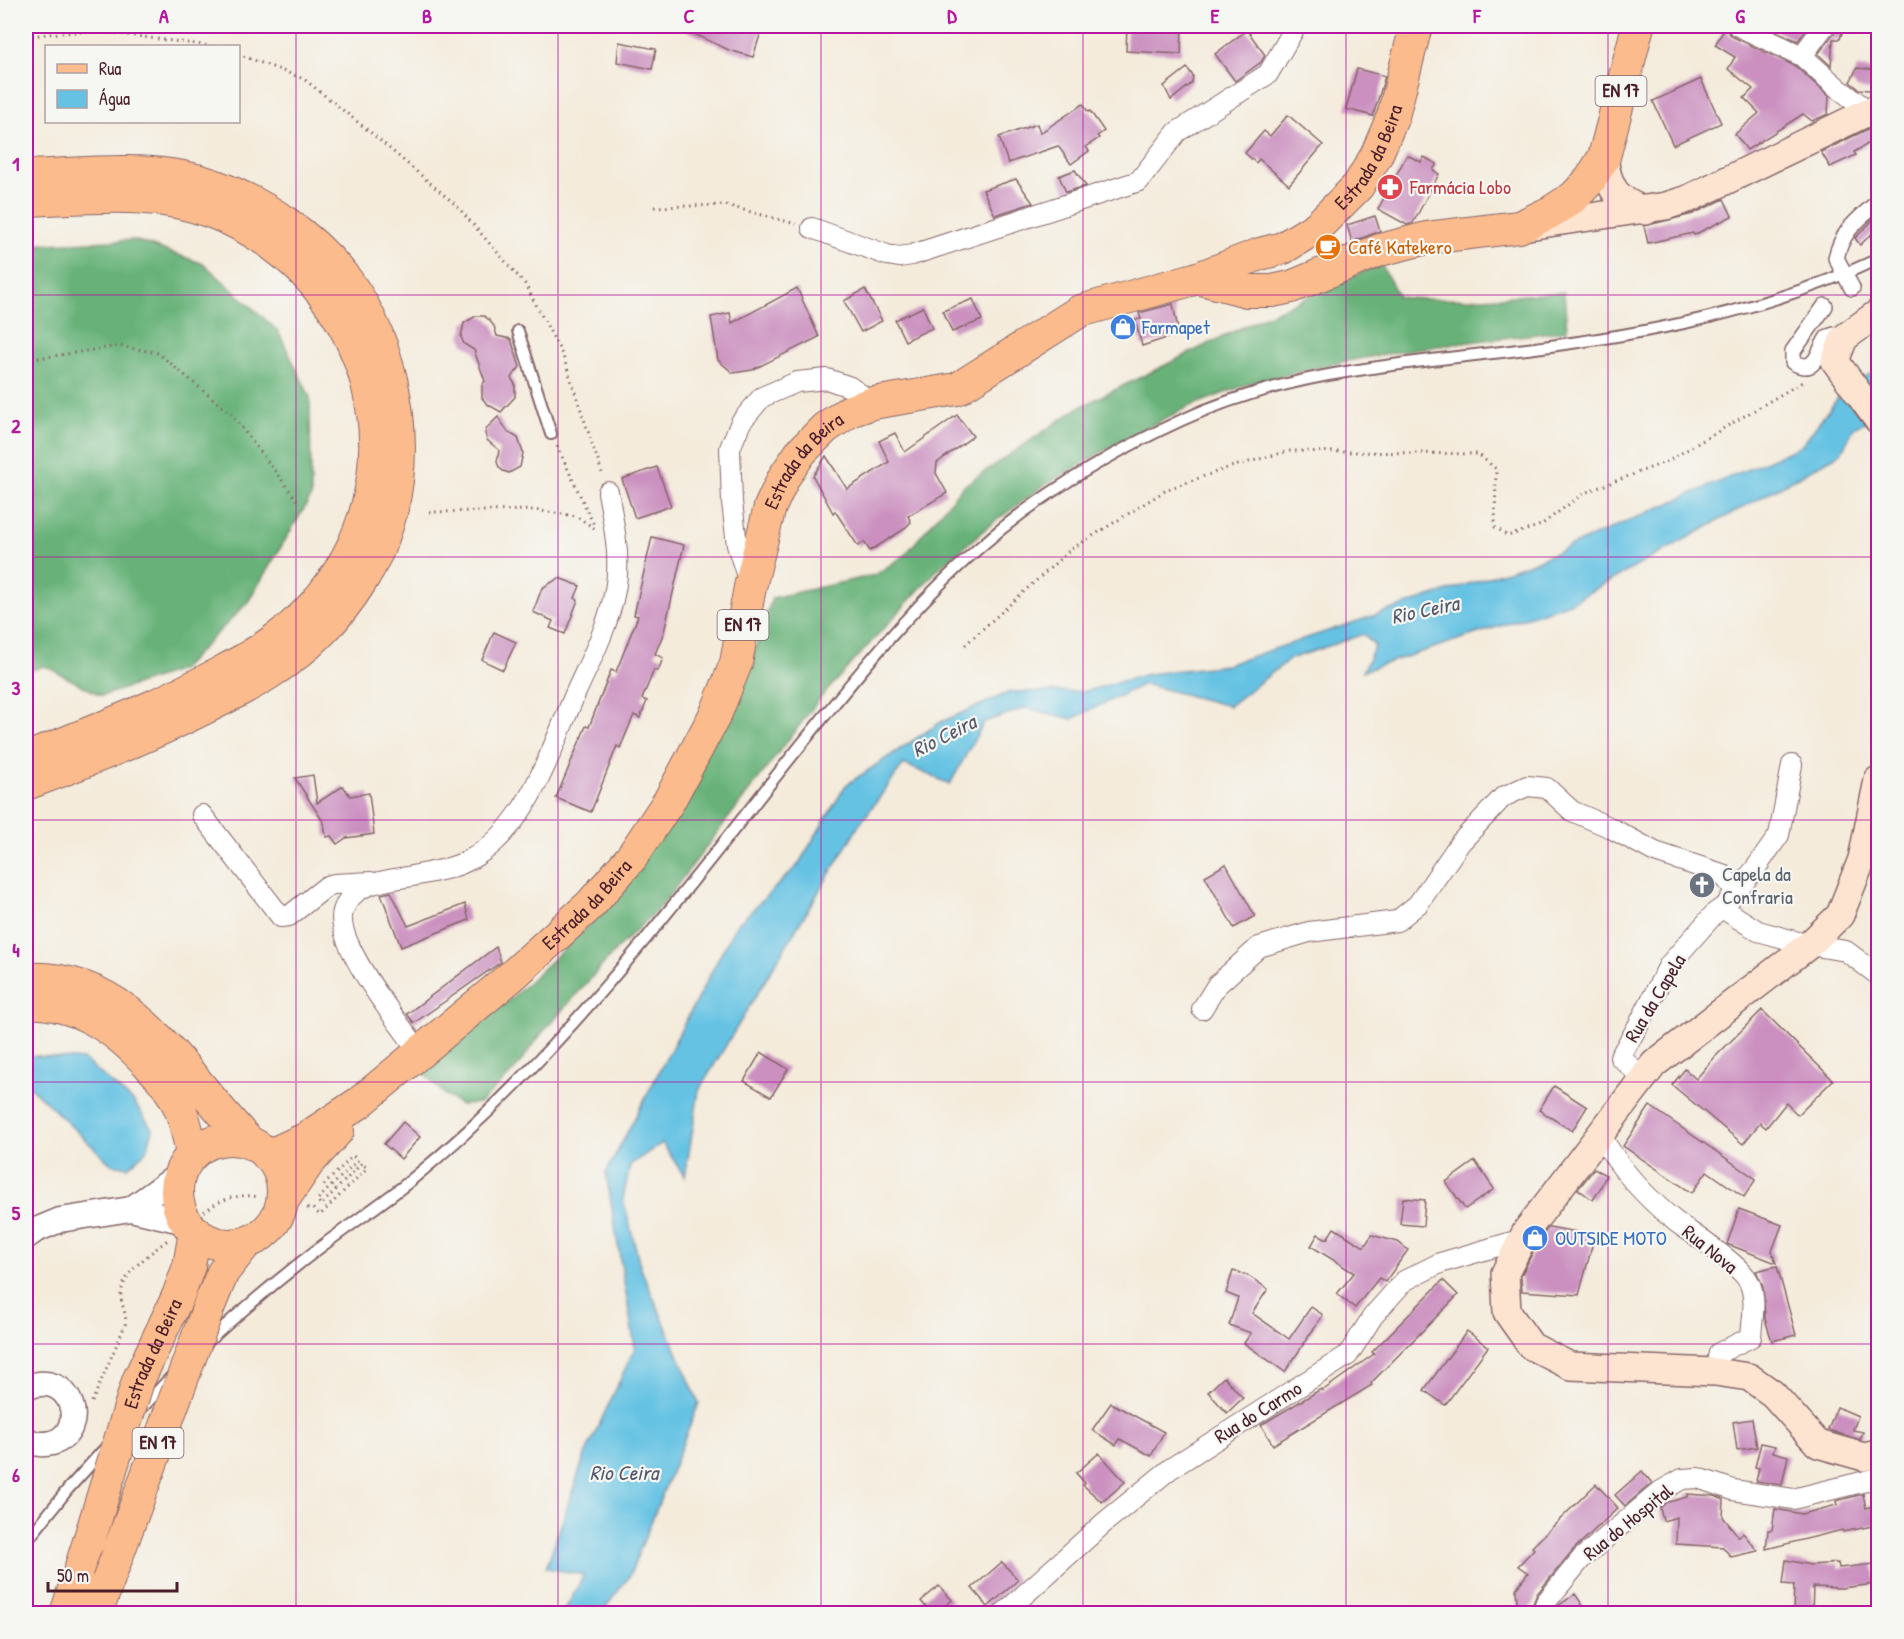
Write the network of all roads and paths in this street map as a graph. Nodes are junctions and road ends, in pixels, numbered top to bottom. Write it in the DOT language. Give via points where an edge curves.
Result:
graph roads {
  1 [pos="1296,26"];
  2 [pos="1416,26"];
  3 [pos="1638,26"];
  4 [pos="1738,26"];
  5 [pos="1824,26"];
  6 [pos="26,38"];
  7 [pos="203,45"];
  8 [pos="240,55"];
  9 [pos="1802,56"];
  10 [pos="1874,109"];
  11 [pos="1604,157"];
  12 [pos="26,176"];
  13 [pos="26,200"];
  14 [pos="1878,202"];
  15 [pos="654,207"];
  16 [pos="1646,211"];
  17 [pos="1519,227"];
  18 [pos="812,228"];
  19 [pos="1260,254"];
  20 [pos="1878,259"];
  21 [pos="1198,278"];
  22 [pos="1848,281"];
  23 [pos="1247,291"];
  24 [pos="1825,306"];
  25 [pos="1878,313"];
  26 [pos="518,331"];
  27 [pos="26,360"];
  28 [pos="1843,360"];
  29 [pos="873,403"];
  30 [pos="1878,420"];
  31 [pos="551,434"];
  32 [pos="608,492"];
  33 [pos="297,500"];
  34 [pos="429,512"];
  35 [pos="597,530"];
  36 [pos="618,550"];
  37 [pos="750,587"];
  38 [pos="965,645"];
  39 [pos="26,759"];
  40 [pos="1792,765"];
  41 [pos="1878,780"];
  42 [pos="26,784"];
  43 [pos="202,815"];
  44 [pos="374,882"];
  45 [pos="1736,891"];
  46 [pos="1722,908"];
  47 [pos="1809,945"];
  48 [pos="1878,975"];
  49 [pos="26,979"];
  50 [pos="26,1002"];
  51 [pos="1202,1009"];
  52 [pos="419,1051"];
  53 [pos="1643,1078"];
  54 [pos="358,1103"];
  55 [pos="1600,1134"];
  56 [pos="259,1149"];
  57 [pos="186,1165"];
  58 [pos="317,1180"];
  59 [pos="283,1202"];
  60 [pos="131,1209"];
  61 [pos="189,1226"];
  62 [pos="26,1237"];
  63 [pos="1522,1239"];
  64 [pos="246,1243"];
  65 [pos="1715,1372"];
  66 [pos="26,1387"];
  67 [pos="90,1407"];
  68 [pos="27,1442"];
  69 [pos="1878,1454"];
  70 [pos="1878,1478"];
  71 [pos="26,1542"];
  72 [pos="66,1614"];
  73 [pos="96,1614"];
  74 [pos="1003,1614"];
  75 [pos="1542,1614"];
  1 -- 18 [label="street" via="1268,74 1177,132 1139,181 906,256 887,255"];
  2 -- 19 [label="main road, Estrada da Beira / EN 17" via="1393,117 1358,186 1317,227 1283,248"];
  3 -- 11 [label="main road, EN 17"];
  4 -- 9 [label="street"];
  5 -- 9 [label="street"];
  6 -- 7 [label="path" via="97,31"];
  8 -- 32 [label="path" via="304,79 370,132 456,205 525,284 563,356"];
  9 -- 10 [label="street" via="1839,89"];
  10 -- 16 [label="main road" via="1688,199"];
  11 -- 16 [label="main road" via="1607,179 1616,194"];
  11 -- 17 [label="main road, EN 17" via="1574,197"];
  12 -- 42 [label="main road" via="145,173 188,178 231,192 281,218 327,258 364,308 388,364 398,435 395,496 375,556 322,632 247,687 170,726"];
  13 -- 39 [label="main road" via="156,199 211,212 264,238 308,274 346,329 361,362 375,437 367,507 350,550 325,592 296,623 254,654 199,684"];
  14 -- 22 [label="street" via="1849,228 1839,243 1836,258"];
  15 -- 18 [label="path" via="725,205"];
  16 -- 17 [label="main road"];
  17 -- 23 [label="main road, EN 17" via="1427,238 1380,250 1291,287"];
  19 -- 21 [label="main road, Estrada da Beira / EN 17"];
  19 -- 23 [label="main road" via="1250,273"];
  20 -- 22 [label="lane"];
  21 -- 23 [label="main road, EN 17"];
  21 -- 29 [label="main road, Estrada da Beira / EN 17" via="1080,311 957,389"];
  22 -- 71 [label="lane" via="1653,330 1366,368 1267,389 1157,431 1037,502 981,546 902,624 619,971 535,1065 436,1159 297,1265 195,1353 68,1489"];
  24 -- 28 [label="street" via="1792,351 1793,362 1809,365 1818,358 1828,337 1834,335"];
  25 -- 28 [label="main road"];
  26 -- 31 [label="lane"];
  27 -- 33 [label="path" via="119,346 158,353 231,414"];
  28 -- 30 [label="main road"];
  28 -- 38 [label="path" via="1666,462 1584,493 1541,525 1508,536 1495,527 1496,469 1478,454 1289,451 1227,468 1167,489 1070,550"];
  29 -- 37 [label="main road, Estrada da Beira / EN 17" via="850,411 825,428 801,452 784,477 770,507"];
  29 -- 37 [label="street" via="850,387 827,379 797,382 762,397 741,422 730,448 732,502 737,545"];
  31 -- 35 [label="path"];
  32 -- 36 [label="street"];
  34 -- 35 [label="path" via="534,510 576,516"];
  35 -- 36 [label="path"];
  36 -- 44 [label="street" via="615,594 606,624 526,802 492,843 466,862"];
  37 -- 52 [label="main road, Estrada da Beira / EN 17" via="736,663 716,713 669,801 631,858 591,904 513,975"];
  40 -- 45 [label="street" via="1779,835"];
  41 -- 47 [label="main road" via="1862,859 1840,915"];
  43 -- 44 [label="street" via="280,917 289,916 327,886"];
  44 -- 52 [label="street" via="348,901 342,913 343,930 367,977"];
  45 -- 46 [label="street"];
  45 -- 51 [label="street" via="1722,874 1654,852 1572,811 1547,788 1527,786 1503,797 1460,843 1418,904 1397,921 1309,932 1259,947 1217,985"];
  46 -- 47 [label="street" via="1758,931"];
  46 -- 53 [label="street, Rua da Capela" via="1669,965 1620,1057"];
  47 -- 48 [label="street" via="1846,951"];
  47 -- 53 [label="main road" via="1654,1064"];
  49 -- 56 [label="main road" via="75,984 126,1010 164,1043 227,1120"];
  50 -- 57 [label="main road" via="57,1005 90,1016 133,1048 178,1104 184,1119"];
  52 -- 54 [label="main road, Estrada da Beira / EN 17"];
  53 -- 55 [label="main road"];
  54 -- 56 [label="main road, Estrada da Beira / EN 17" via="305,1139"];
  54 -- 59 [label="main road, Estrada da Beira / EN 17" via="309,1162"];
  55 -- 63 [label="main road"];
  55 -- 65 [label="street, Rua Nova" via="1625,1174 1646,1195 1749,1281 1753,1296 1751,1337 1719,1353"];
  56 -- 57 [label="main road" via="234,1139 219,1140 204,1146"];
  56 -- 59 [label="main road" via="280,1176"];
  57 -- 60 [label="street"];
  57 -- 61 [label="main road" via="177,1190 179,1207"];
  58 -- 59 [label="path" via="323,1186 354,1156 358,1160 317,1200 321,1205 362,1164 367,1168 320,1215 312,1208"];
  59 -- 61 [label="path" via="250,1195 233,1197 221,1201"];
  59 -- 64 [label="main road, Estrada da Beira" via="271,1227"];
  60 -- 61 [label="street"];
  60 -- 62 [label="street" via="60,1220"];
  61 -- 64 [label="main road" via="211,1242 229,1246"];
  61 -- 67 [label="path" via="139,1262 122,1289 125,1325"];
  61 -- 72 [label="main road, Estrada da Beira / EN 17, bridge" via="189,1266 138,1382"];
  63 -- 65 [label="main road" via="1505,1273 1507,1312 1531,1346 1570,1365"];
  63 -- 74 [label="street, Rua do Carmo" via="1440,1263 1404,1281 1373,1316 1348,1355 1170,1469"];
  64 -- 73 [label="main road, Estrada da Beira / EN 17, bridge" via="223,1272 209,1306"];
  65 -- 69 [label="main road" via="1749,1377 1773,1394 1818,1444 1864,1457"];
  66 -- 68 [label="street" via="43,1383 60,1388 73,1411 69,1429 58,1441"];
  70 -- 75 [label="street, Rua do Hospital" via="1793,1499 1733,1490 1698,1478 1682,1479 1661,1491 1582,1558 1546,1602"];
}
